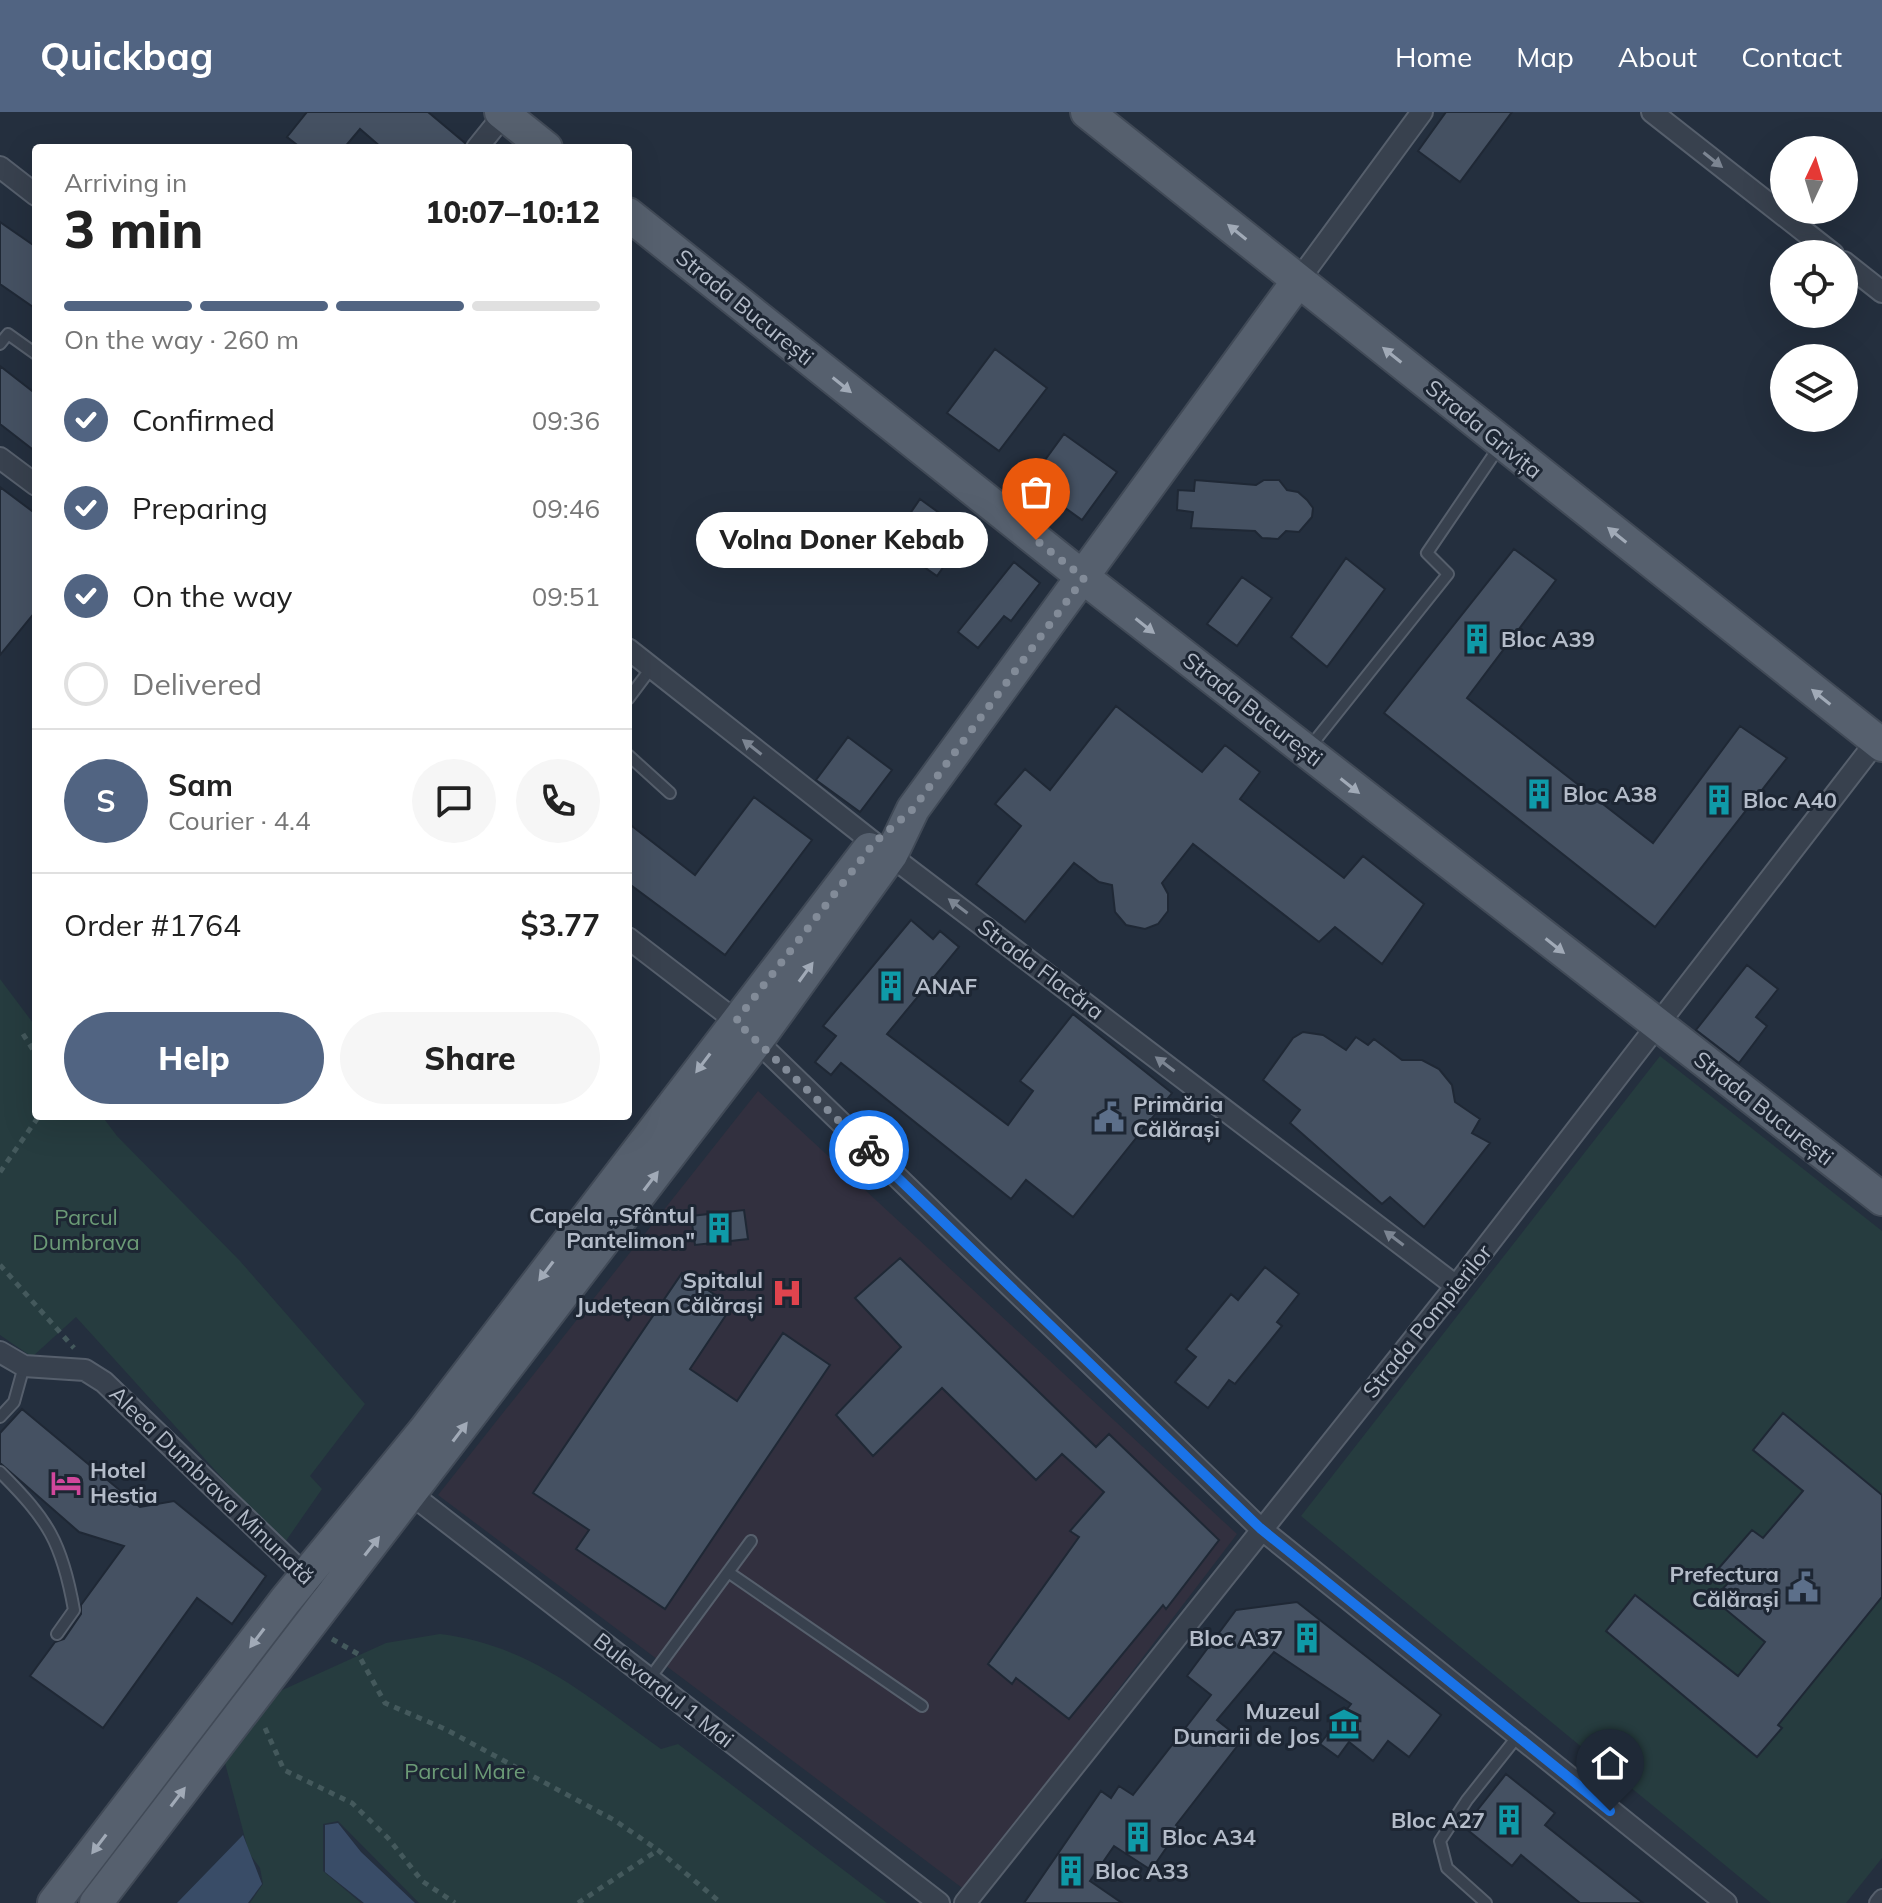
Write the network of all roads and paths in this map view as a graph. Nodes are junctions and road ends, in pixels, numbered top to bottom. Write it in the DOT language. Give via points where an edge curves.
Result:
graph roads {
  1 [pos="1087,112"];
  2 [pos="1422,112"];
  3 [pos="1652,112"];
  4 [pos="503,113"];
  5 [pos="480,144"];
  6 [pos="541,144"];
  7 [pos="0,167"];
  8 [pos="32,192"];
  9 [pos="632,217"];
  10 [pos="1815,240"];
  11 [pos="1858,273"];
  12 [pos="1298,281"];
  13 [pos="1882,292"];
  14 [pos="0,344"];
  15 [pos="32,351"];
  16 [pos="1502,443"];
  17 [pos="0,458"];
  18 [pos="32,482"];
  19 [pos="1084,578"];
  20 [pos="632,652"];
  21 [pos="652,667"];
  22 [pos="632,694"];
  23 [pos="1880,740"];
  24 [pos="1306,751"];
  25 [pos="632,759"];
  26 [pos="670,793"];
  27 [pos="882,849"];
  28 [pos="632,941"];
  29 [pos="1659,1026"];
  30 [pos="746,1031"];
  31 [pos="23,1034"];
  32 [pos="32,1048"];
  33 [pos="36,1120"];
  34 [pos="0,1172"];
  35 [pos="1882,1199"];
  36 [pos="0,1265"];
  37 [pos="1456,1286"];
  38 [pos="0,1352"];
  39 [pos="24,1366"];
  40 [pos="104,1382"];
  41 [pos="0,1417"];
  42 [pos="0,1472"];
  43 [pos="400,1485"];
  44 [pos="1260,1528"];
  45 [pos="751,1541"];
  46 [pos="728,1572"];
  47 [pos="306,1577"];
  48 [pos="331,1597"];
  49 [pos="310,1623"];
  50 [pos="57,1634"];
  51 [pos="650,1678"];
  52 [pos="254,1697"];
  53 [pos="922,1706"];
  54 [pos="1517,1737"];
  55 [pos="658,1850"];
  56 [pos="1882,1898"];
  57 [pos="54,1903"];
  58 [pos="96,1903"];
  59 [pos="455,1903"];
  60 [pos="578,1903"];
  61 [pos="721,1903"];
  62 [pos="939,1903"];
  63 [pos="965,1903"];
  64 [pos="1486,1903"];
  65 [pos="1726,1903"];
  66 [pos="1878,1903"];
  12 -- 1 [label="main road, Strada Grivița, one-way"];
  2 -- 12 [label="street"];
  3 -- 10 [label="street, one-way"];
  4 -- 5 [label="street"];
  4 -- 6 [label="main road"];
  7 -- 8 [label="street"];
  9 -- 19 [label="main road, Strada București, one-way"];
  11 -- 13 [label="street"];
  16 -- 12 [label="main road, Strada Grivița, one-way"];
  12 -- 19 [label="main road"];
  14 -- 15 [label="lane" via="8,334"];
  23 -- 16 [label="main road, Strada Grivița, one-way"];
  16 -- 24 [label="lane" via="1427,553 1448,574"];
  17 -- 18 [label="street"];
  19 -- 24 [label="main road, Strada București, one-way"];
  19 -- 27 [label="main road"];
  20 -- 21 [label="street, Strada Flacăra"];
  21 -- 22 [label="lane"];
  27 -- 21 [label="street, Strada Flacăra, one-way"];
  23 -- 29 [label="street, Strada Pompierilor"];
  24 -- 29 [label="main road, Strada București, one-way"];
  25 -- 26 [label="lane"];
  27 -- 30 [label="main road"];
  37 -- 27 [label="street, Strada Flacăra, one-way"];
  28 -- 30 [label="street"];
  29 -- 35 [label="main road, Strada București"];
  29 -- 37 [label="street, Strada Pompierilor"];
  30 -- 43 [label="main road"];
  30 -- 44 [label="street"];
  31 -- 32 [label="path"];
  33 -- 34 [label="path"];
  36 -- 40 [label="path"];
  37 -- 44 [label="street, Strada Pompierilor"];
  38 -- 39 [label="street, Aleea Dumbrava Minunată"];
  39 -- 40 [label="street, Aleea Dumbrava Minunată" via="85,1370"];
  39 -- 41 [label="lane" via="14,1402"];
  40 -- 47 [label="street, Aleea Dumbrava Minunată"];
  42 -- 50 [label="lane" via="34,1506 59,1544 74,1610"];
  43 -- 47 [label="main road"];
  48 -- 43 [label="main road, one-way"];
  43 -- 51 [label="street, Bulevardul 1 Mai"];
  44 -- 54 [label="street"];
  44 -- 63 [label="street, Strada Pompierilor"];
  45 -- 46 [label="lane"];
  46 -- 51 [label="lane"];
  46 -- 53 [label="lane"];
  47 -- 48 [label="street, Aleea Dumbrava Minunată"];
  47 -- 57 [label="main road, one-way"];
  48 -- 49 [label="main road"];
  49 -- 52 [label="main road"];
  49 -- 55 [label="path" via="358,1654 385,1703 499,1757"];
  51 -- 62 [label="street, Bulevardul 1 Mai"];
  58 -- 52 [label="main road, one-way"];
  52 -- 59 [label="path" via="284,1770 352,1803 422,1881"];
  54 -- 64 [label="lane" via="1440,1841 1447,1868"];
  54 -- 65 [label="street"];
  55 -- 60 [label="path"];
  55 -- 61 [label="path"];
  56 -- 66 [label="street"];
}
